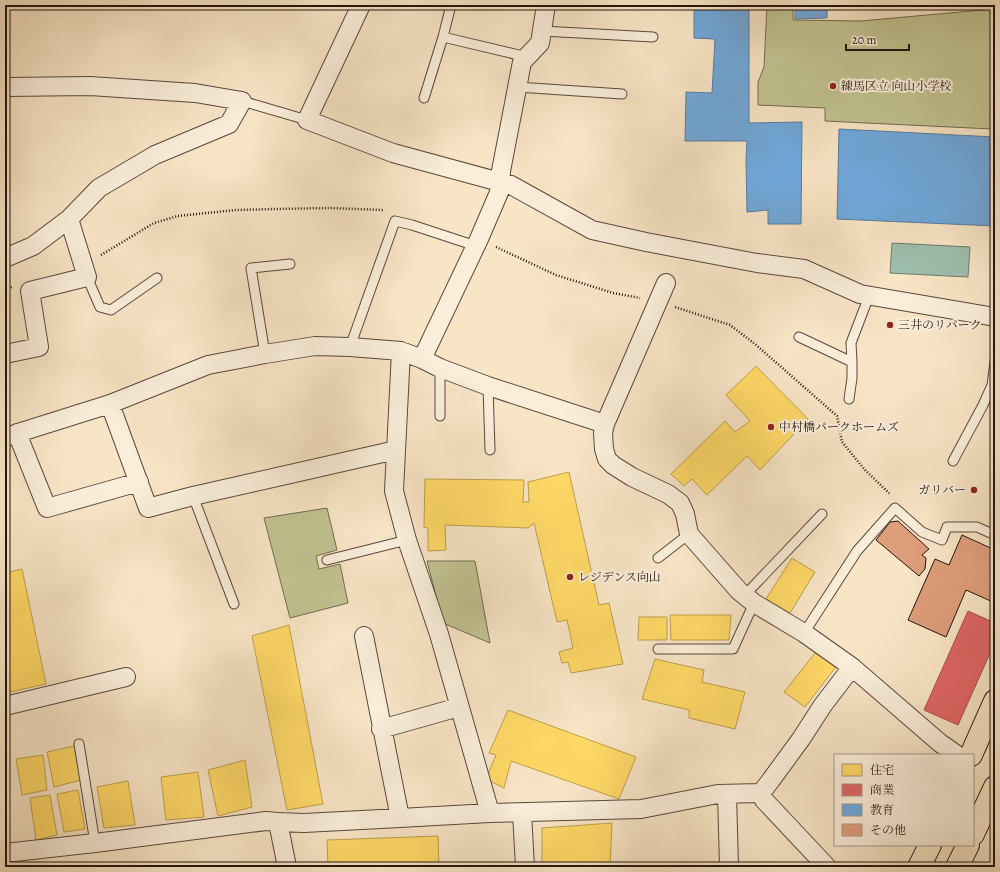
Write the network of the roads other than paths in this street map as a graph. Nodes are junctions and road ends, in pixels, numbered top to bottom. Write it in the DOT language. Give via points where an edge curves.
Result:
graph roads {
  1 [pos="360,5"];
  2 [pos="546,5"];
  3 [pos="450,9"];
  4 [pos="542,31"];
  5 [pos="444,37"];
  6 [pos="653,37"];
  7 [pos="527,57"];
  8 [pos="5,87"];
  9 [pos="517,87"];
  10 [pos="622,94"];
  11 [pos="424,98"];
  12 [pos="242,101"];
  13 [pos="307,120"];
  14 [pos="501,182"];
  15 [pos="69,219"];
  16 [pos="477,242"];
  17 [pos="5,258"];
  18 [pos="290,264"];
  19 [pos="85,272"];
  20 [pos="157,278"];
  21 [pos="666,283"];
  22 [pos="868,296"];
  23 [pos="995,317"];
  24 [pos="799,337"];
  25 [pos="350,347"];
  26 [pos="401,351"];
  27 [pos="5,354"];
  28 [pos="265,354"];
  29 [pos="422,358"];
  30 [pos="852,362"];
  31 [pos="995,362"];
  32 [pos="440,368"];
  33 [pos="488,386"];
  34 [pos="849,399"];
  35 [pos="110,404"];
  36 [pos="440,416"];
  37 [pos="605,424"];
  38 [pos="11,435"];
  39 [pos="396,450"];
  40 [pos="490,450"];
  41 [pos="953,462"];
  42 [pos="138,482"];
  43 [pos="193,496"];
  44 [pos="822,514"];
  45 [pos="689,534"];
  46 [pos="995,535"];
  47 [pos="407,540"];
  48 [pos="658,558"];
  49 [pos="327,560"];
  50 [pos="749,599"];
  51 [pos="234,604"];
  52 [pos="804,633"];
  53 [pos="364,636"];
  54 [pos="658,649"];
  55 [pos="852,667"];
  56 [pos="126,676"];
  57 [pos="995,701"];
  58 [pos="5,706"];
  59 [pos="459,707"];
  60 [pos="381,730"];
  61 [pos="79,744"];
  62 [pos="955,754"];
  63 [pos="971,754"];
  64 [pos="995,787"];
  65 [pos="761,793"];
  66 [pos="727,794"];
  67 [pos="522,812"];
  68 [pos="490,813"];
  69 [pos="400,818"];
  70 [pos="278,822"];
  71 [pos="980,824"];
  72 [pos="95,843"];
  73 [pos="930,846"];
  74 [pos="968,846"];
  75 [pos="5,853"];
  76 [pos="287,867"];
  77 [pos="525,867"];
  78 [pos="729,867"];
  79 [pos="827,867"];
  80 [pos="919,867"];
  81 [pos="957,867"];
  1 -- 13 [label="street"];
  2 -- 4 [label="street"];
  3 -- 5 [label="lane"];
  4 -- 6 [label="lane"];
  4 -- 7 [label="street" via="540,43"];
  5 -- 7 [label="lane"];
  5 -- 11 [label="lane"];
  7 -- 9 [label="street" via="522,62"];
  8 -- 12 [label="street" via="90,86 195,93"];
  9 -- 10 [label="lane"];
  9 -- 14 [label="street"];
  12 -- 13 [label="lane"];
  12 -- 15 [label="street" via="229,124 155,154 99,188"];
  13 -- 14 [label="street" via="393,152"];
  14 -- 16 [label="street" via="500,190"];
  14 -- 22 [label="street" via="511,185 592,230 757,264 804,269"];
  15 -- 17 [label="street" via="34,246"];
  15 -- 19 [label="street"];
  16 -- 25 [label="lane" via="395,221"];
  16 -- 29 [label="street"];
  18 -- 28 [label="lane" via="251,268"];
  19 -- 20 [label="lane" via="100,307 111,310"];
  19 -- 27 [label="street" via="30,291 39,347"];
  21 -- 37 [label="street"];
  22 -- 23 [label="street"];
  22 -- 30 [label="lane" via="851,343"];
  24 -- 30 [label="lane"];
  25 -- 26 [label="street"];
  25 -- 28 [label="street" via="315,346"];
  26 -- 29 [label="street"];
  26 -- 39 [label="street"];
  28 -- 35 [label="street" via="208,365"];
  29 -- 32 [label="street"];
  30 -- 34 [label="lane"];
  31 -- 41 [label="lane" via="992,385"];
  32 -- 33 [label="street"];
  32 -- 36 [label="lane"];
  33 -- 37 [label="street"];
  33 -- 40 [label="lane"];
  35 -- 38 [label="street"];
  35 -- 42 [label="street"];
  37 -- 45 [label="street" via="604,449 608,459 632,477 668,494 680,503"];
  38 -- 42 [label="street" via="48,508"];
  39 -- 43 [label="street"];
  39 -- 47 [label="street" via="394,491"];
  42 -- 43 [label="street" via="148,508"];
  43 -- 51 [label="lane"];
  44 -- 50 [label="lane"];
  45 -- 48 [label="lane"];
  45 -- 50 [label="street"];
  46 -- 52 [label="lane" via="977,527 947,528 942,540 922,532 895,508 857,551"];
  47 -- 49 [label="lane"];
  47 -- 59 [label="street" via="439,634"];
  50 -- 52 [label="street"];
  50 -- 54 [label="lane" via="733,649"];
  52 -- 55 [label="street"];
  53 -- 60 [label="street"];
  55 -- 62 [label="street"];
  55 -- 65 [label="street"];
  56 -- 58 [label="street"];
  57 -- 63 [label="main road"];
  59 -- 60 [label="street"];
  59 -- 68 [label="street"];
  60 -- 69 [label="street"];
  61 -- 72 [label="lane"];
  64 -- 71 [label="main road"];
  65 -- 66 [label="street"];
  65 -- 79 [label="street" via="764,800"];
  66 -- 67 [label="street" via="641,809"];
  66 -- 78 [label="street"];
  67 -- 68 [label="street"];
  67 -- 77 [label="street"];
  68 -- 69 [label="street"];
  69 -- 70 [label="street"];
  70 -- 72 [label="street" via="266,821"];
  70 -- 76 [label="street"];
  72 -- 75 [label="street"];
  73 -- 80 [label="main road"];
  74 -- 81 [label="main road"];
}
